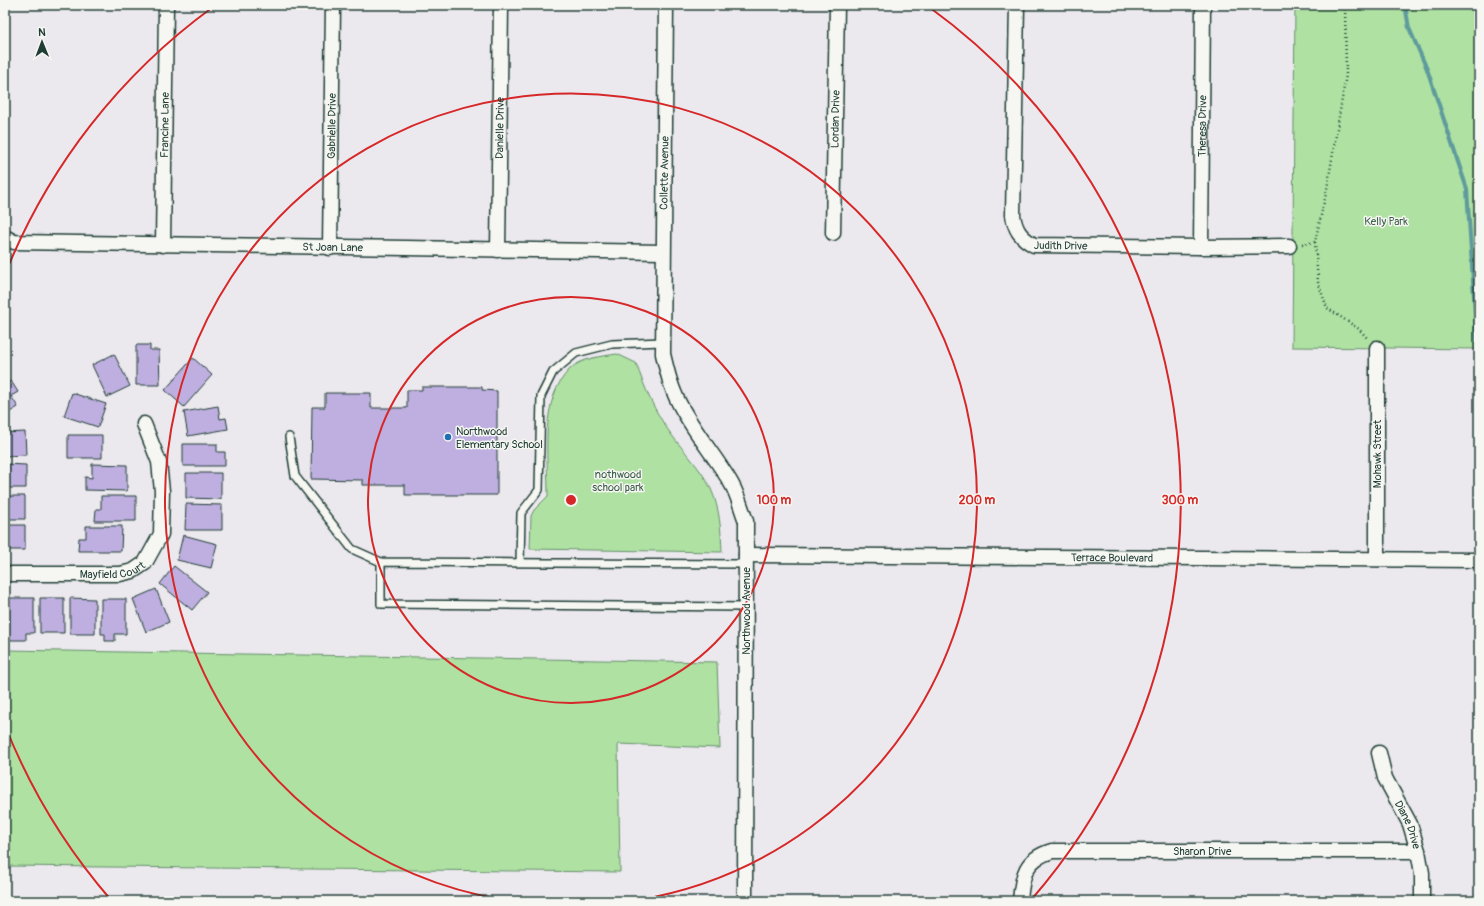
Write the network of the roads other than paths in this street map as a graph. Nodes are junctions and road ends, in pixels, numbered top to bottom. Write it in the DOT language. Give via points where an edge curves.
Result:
graph roads {
  1 [pos="166,5"];
  2 [pos="333,5"];
  3 [pos="501,5"];
  4 [pos="666,5"];
  5 [pos="837,5"];
  6 [pos="1017,5"];
  7 [pos="1203,5"];
  8 [pos="833,233"];
  9 [pos="5,237"];
  10 [pos="163,245"];
  11 [pos="1289,246"];
  12 [pos="1201,247"];
  13 [pos="330,248"];
  14 [pos="498,250"];
  15 [pos="663,252"];
  16 [pos="662,342"];
  17 [pos="1376,348"];
  18 [pos="144,424"];
  19 [pos="289,437"];
  20 [pos="746,559"];
  21 [pos="1377,559"];
  22 [pos="1479,560"];
  23 [pos="381,562"];
  24 [pos="520,563"];
  25 [pos="5,574"];
  26 [pos="746,607"];
  27 [pos="1379,753"];
  28 [pos="1418,851"];
  29 [pos="745,901"];
  30 [pos="1020,901"];
  31 [pos="1422,901"];
  1 -- 10 [label="street, Francine Lane"];
  2 -- 13 [label="street, Gabrielle Drive"];
  3 -- 14 [label="street, Danielle Drive"];
  4 -- 15 [label="street, Collette Avenue"];
  5 -- 8 [label="street, Lordan Drive"];
  6 -- 12 [label="street, Judith Drive" via="1013,215 1014,225 1019,234 1034,244"];
  7 -- 12 [label="street, Theresa Drive"];
  9 -- 10 [label="street, St Joan Lane" via="14,242"];
  10 -- 13 [label="street, St Joan Lane"];
  11 -- 12 [label="street, Judith Drive"];
  13 -- 14 [label="street, St Joan Lane"];
  14 -- 15 [label="street, St Joan Lane"];
  15 -- 16 [label="street, Collette Avenue"];
  16 -- 20 [label="street, Northwood Avenue" via="667,372 679,402 738,498 746,520"];
  16 -- 24 [label="lane" via="612,344 576,353 553,372 541,396 539,490 521,513"];
  17 -- 21 [label="street, Mohawk Street"];
  18 -- 25 [label="street, Mayfield Court" via="159,462 163,516 161,534 145,564 133,571 120,574"];
  19 -- 23 [label="lane" via="296,476 352,549"];
  20 -- 21 [label="street, Terrace Boulevard"];
  20 -- 24 [label="lane"];
  20 -- 26 [label="street, Northwood Avenue"];
  21 -- 22 [label="street, Terrace Boulevard"];
  23 -- 24 [label="lane"];
  23 -- 26 [label="lane" via="381,604"];
  26 -- 29 [label="street, Northwood Avenue"];
  27 -- 28 [label="street, Diane Drive" via="1385,778 1410,824"];
  28 -- 30 [label="street, Sharon Drive" via="1052,851 1034,859 1026,868"];
  28 -- 31 [label="street, Diane Drive" via="1422,873"];
}
